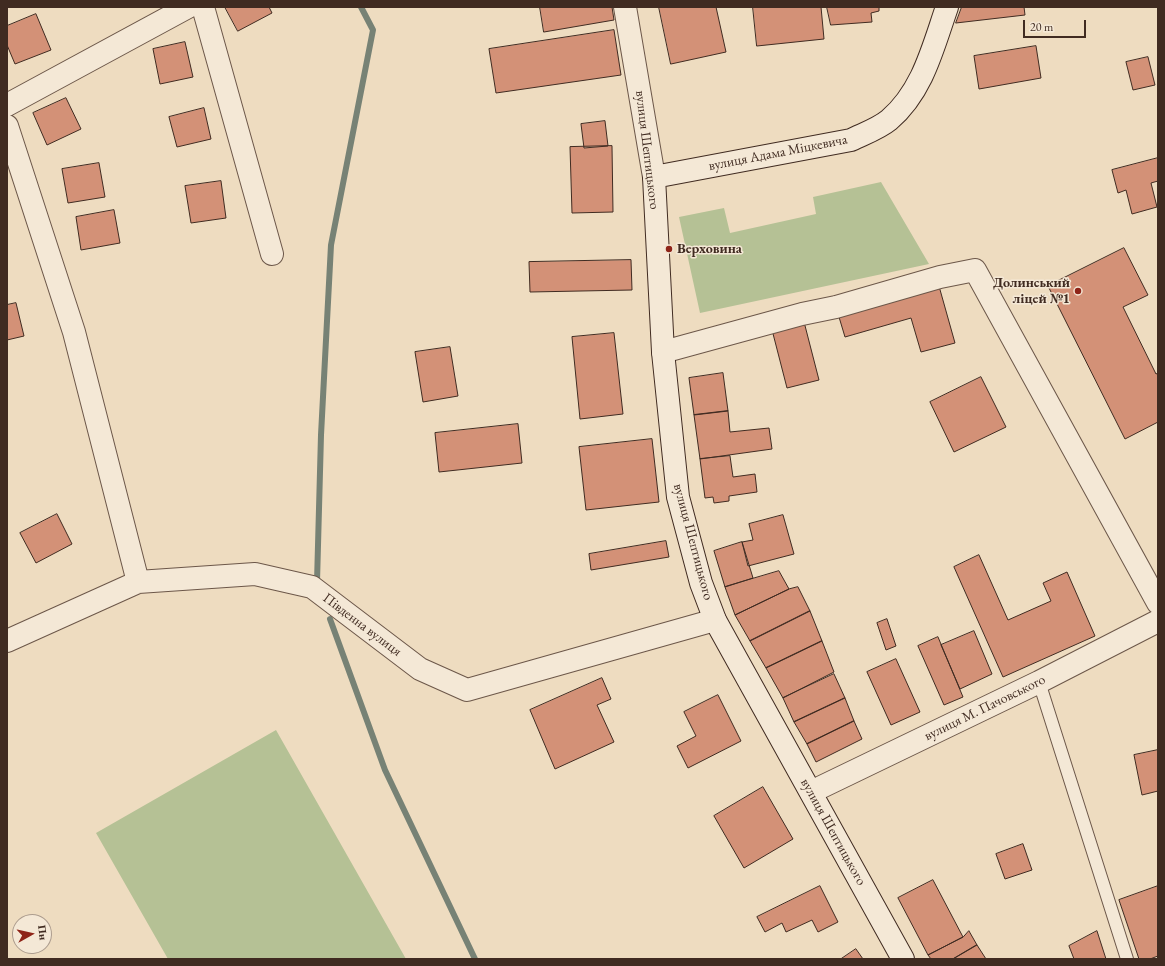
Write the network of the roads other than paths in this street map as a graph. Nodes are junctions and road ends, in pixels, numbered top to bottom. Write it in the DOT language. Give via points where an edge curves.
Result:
graph roads {
  1 [pos="188,7"];
  2 [pos="203,7"];
  3 [pos="625,7"];
  4 [pos="947,7"];
  5 [pos="7,105"];
  6 [pos="7,126"];
  7 [pos="654,177"];
  8 [pos="272,254"];
  9 [pos="663,352"];
  10 [pos="138,582"];
  11 [pos="1158,603"];
  12 [pos="715,620"];
  13 [pos="1158,621"];
  14 [pos="8,637"];
  15 [pos="1039,682"];
  16 [pos="811,792"];
  17 [pos="903,959"];
  18 [pos="1126,959"];
  1 -- 5 [label="street"];
  2 -- 8 [label="street"];
  3 -- 7 [label="street, вулиця Шептицького"];
  4 -- 7 [label="street, вулиця Адама Міцкевича" via="923,77 907,101 877,127 850,140"];
  6 -- 10 [label="street" via="74,332"];
  7 -- 9 [label="street, вулиця Шептицького"];
  9 -- 11 [label="street" via="940,277 975,270"];
  9 -- 12 [label="street, вулиця Шептицького" via="678,497 701,583"];
  10 -- 12 [label="street, Південна вулиця" via="255,574 312,587 420,669 467,690"];
  10 -- 14 [label="street, Південна вулиця"];
  12 -- 16 [label="street, вулиця Шептицького"];
  13 -- 15 [label="street, вулиця М. Пачовського"];
  15 -- 16 [label="street, вулиця М. Пачовського"];
  15 -- 18 [label="lane"];
  16 -- 17 [label="street, вулиця Шептицького"];
}
